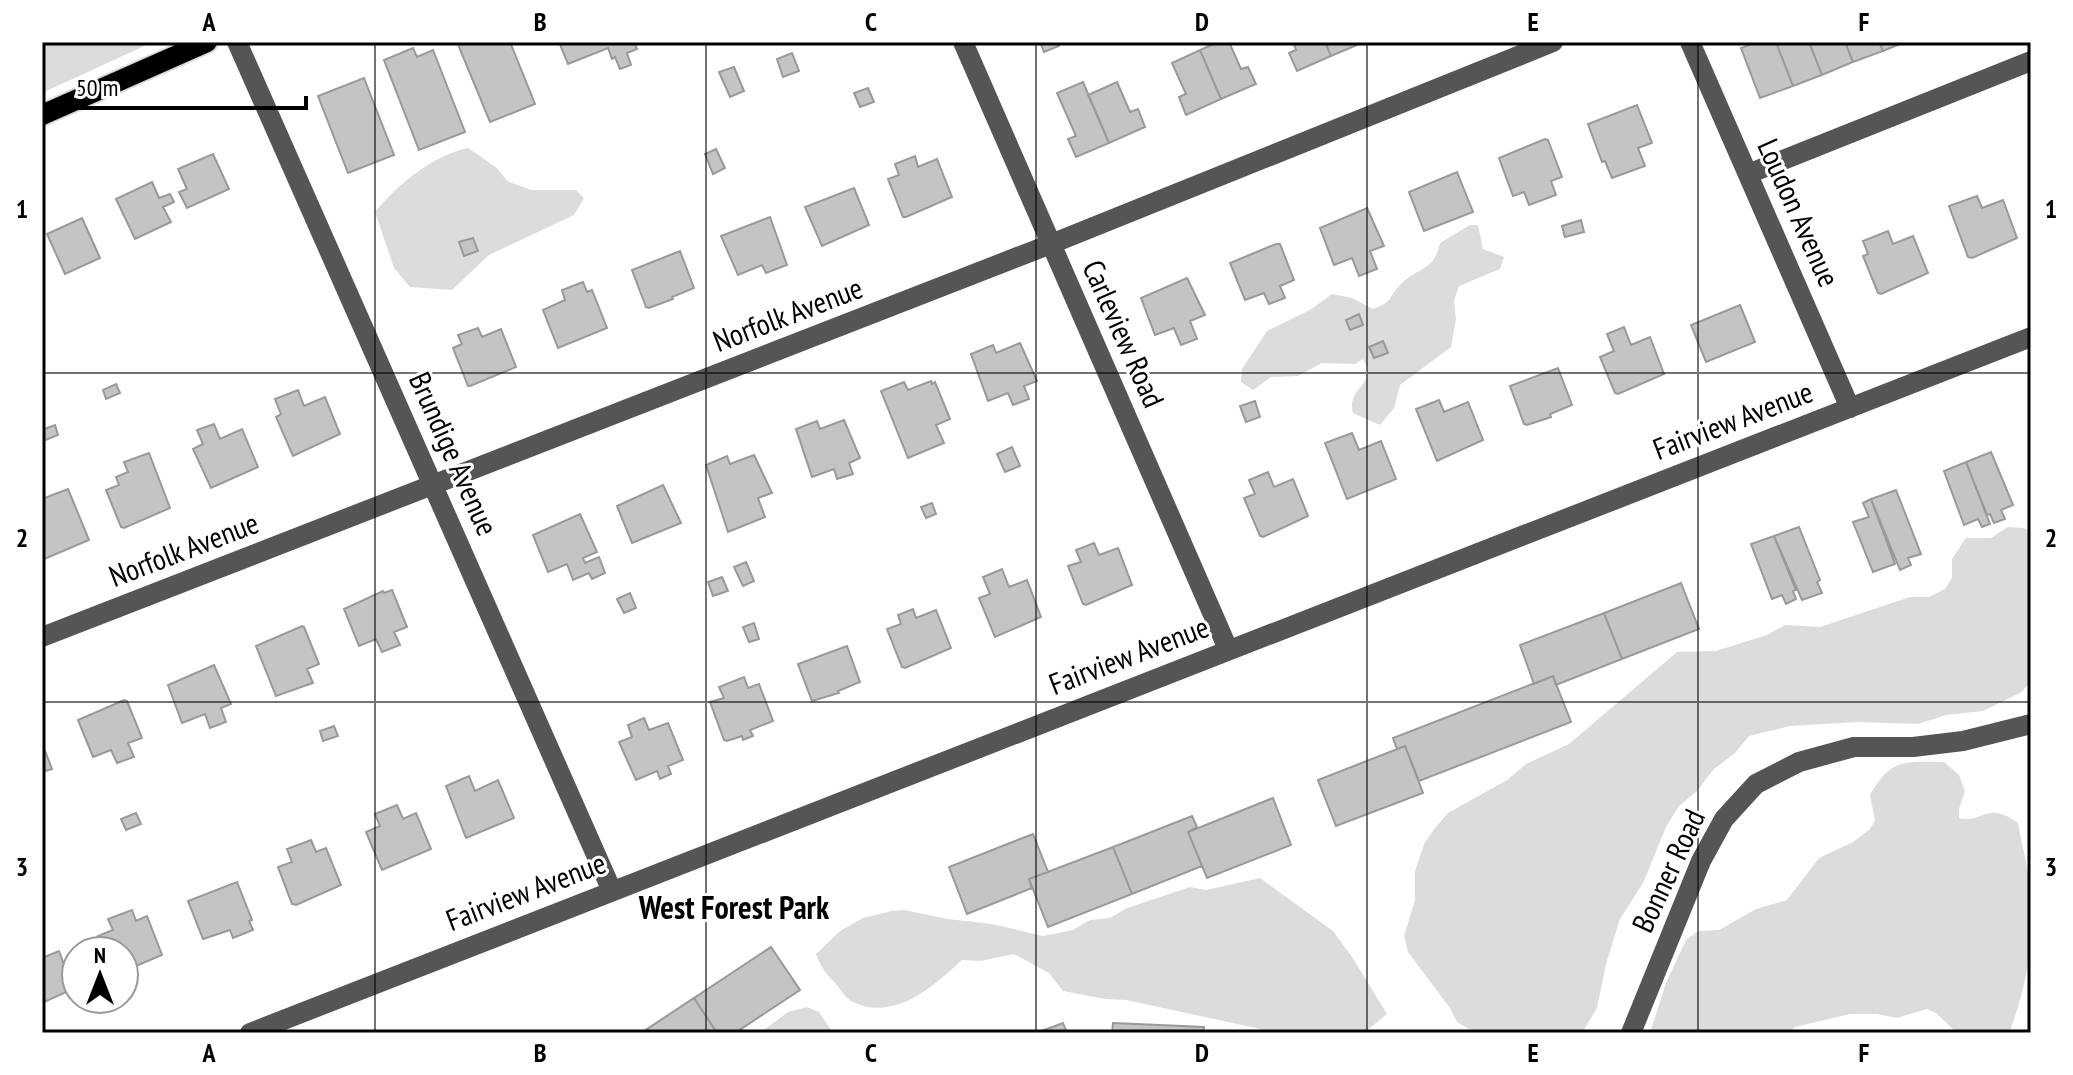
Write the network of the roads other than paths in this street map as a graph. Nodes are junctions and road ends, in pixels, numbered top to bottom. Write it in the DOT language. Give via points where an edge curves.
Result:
graph roads {
  1 [pos="207,42"];
  2 [pos="237,42"];
  3 [pos="963,42"];
  4 [pos="1553,42"];
  5 [pos="1690,42"];
  6 [pos="2031,61"];
  7 [pos="42,115"];
  8 [pos="1748,174"];
  9 [pos="1051,244"];
  10 [pos="2031,337"];
  11 [pos="1850,408"];
  12 [pos="433,485"];
  13 [pos="42,637"];
  14 [pos="1228,649"];
  15 [pos="2031,724"];
  16 [pos="612,891"];
  17 [pos="272,1029"];
  18 [pos="250,1033"];
  19 [pos="1631,1033"];
  1 -- 7 [label="main road"];
  2 -- 12 [label="street, Brundige Avenue"];
  3 -- 9 [label="street, Carleview Road"];
  4 -- 9 [label="street, Norfolk Avenue"];
  5 -- 8 [label="street, Loudon Avenue"];
  6 -- 8 [label="street"];
  8 -- 11 [label="street, Loudon Avenue"];
  9 -- 12 [label="street, Norfolk Avenue"];
  9 -- 14 [label="street, Carleview Road"];
  10 -- 11 [label="street, Fairview Avenue"];
  11 -- 14 [label="street, Fairview Avenue"];
  12 -- 13 [label="street, Norfolk Avenue"];
  12 -- 16 [label="street, Brundige Avenue"];
  14 -- 16 [label="street, Fairview Avenue"];
  15 -- 19 [label="street, Bonner Road" via="1963,741 1854,747 1799,762 1756,784 1724,819 1701,861"];
  16 -- 17 [label="street, Fairview Avenue"];
  17 -- 18 [label="street, Fairview Avenue"];
}
